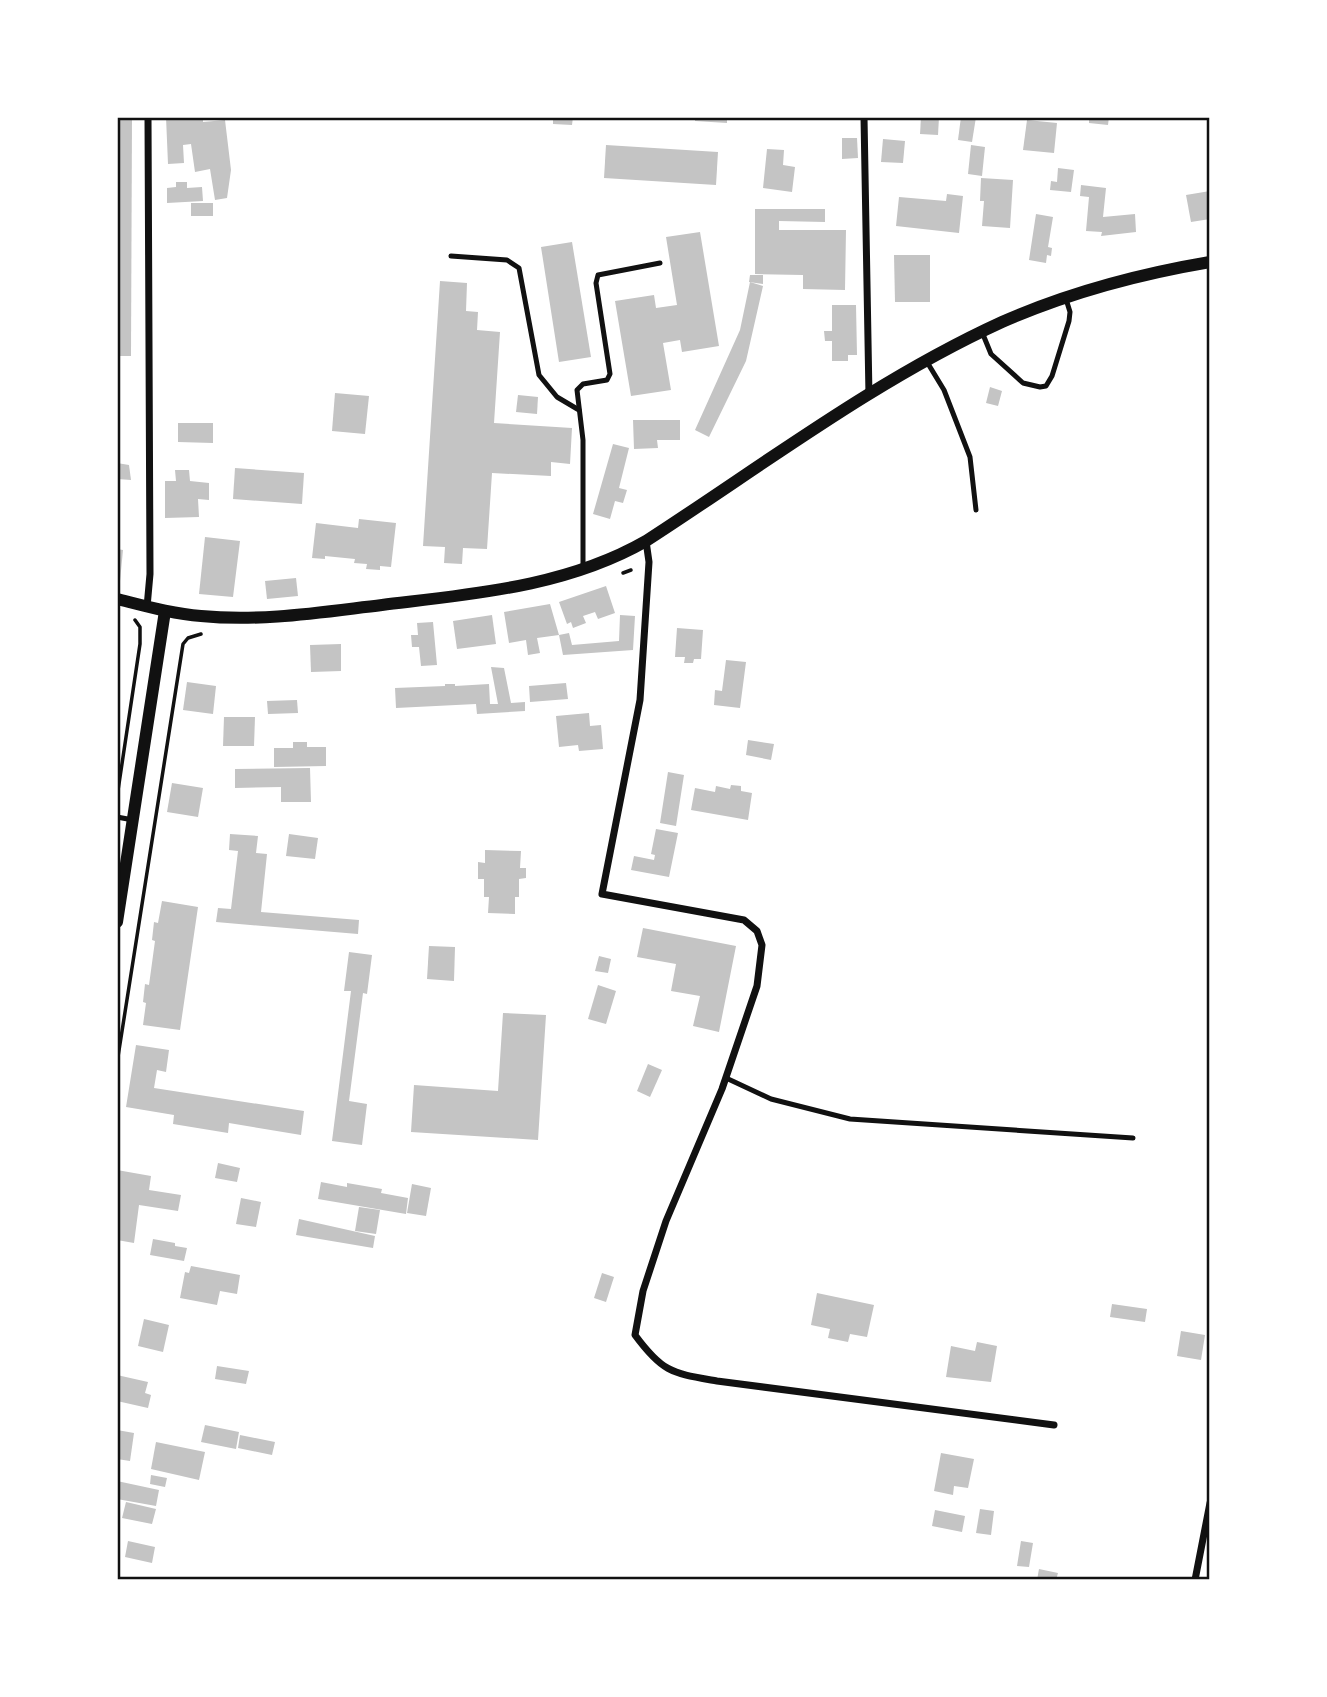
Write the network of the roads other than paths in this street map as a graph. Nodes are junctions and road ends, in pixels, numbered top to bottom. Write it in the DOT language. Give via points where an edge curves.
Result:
graph roads {
  1 [pos="148,117"];
  2 [pos="864,117"];
  3 [pos="451,256"];
  4 [pos="1210,262"];
  5 [pos="660,263"];
  6 [pos="1066,297"];
  7 [pos="982,332"];
  8 [pos="928,362"];
  9 [pos="869,396"];
  10 [pos="579,410"];
  11 [pos="976,510"];
  12 [pos="646,541"];
  13 [pos="583,569"];
  14 [pos="117,600"];
  15 [pos="147,607"];
  16 [pos="165,611"];
  17 [pos="117,817"];
  18 [pos="133,820"];
  19 [pos="117,922"];
  20 [pos="726,1078"];
  21 [pos="1133,1138"];
  22 [pos="1054,1425"];
  23 [pos="1210,1503"];
  24 [pos="1195,1580"];
  1 -- 15 [label="street"];
  2 -- 9 [label="street"];
  3 -- 10 [label="lane" via="507,260 519,268 539,375 557,397"];
  4 -- 6 [label="street"];
  5 -- 10 [label="lane" via="598,275 610,374 607,380 583,384 577,390"];
  6 -- 7 [label="street"];
  6 -- 7 [label="lane" via="1069,321 1045,386 1023,383 991,354"];
  7 -- 8 [label="street"];
  8 -- 9 [label="street"];
  8 -- 11 [label="lane" via="970,457"];
  9 -- 12 [label="street"];
  10 -- 13 [label="lane"];
  12 -- 13 [label="street"];
  12 -- 20 [label="street" via="649,562 640,700 601,894 744,920 757,931 762,945 757,986"];
  13 -- 16 [label="street" via="502,589 324,612 236,618"];
  14 -- 15 [label="street"];
  15 -- 16 [label="street"];
  16 -- 18 [label="street"];
  17 -- 18 [label="lane"];
  18 -- 19 [label="street"];
  20 -- 21 [label="lane" via="771,1099 850,1119"];
  20 -- 22 [label="street" via="666,1221 643,1292 635,1335 653,1359 676,1374 717,1381"];
  23 -- 24 [label="street"];
}
